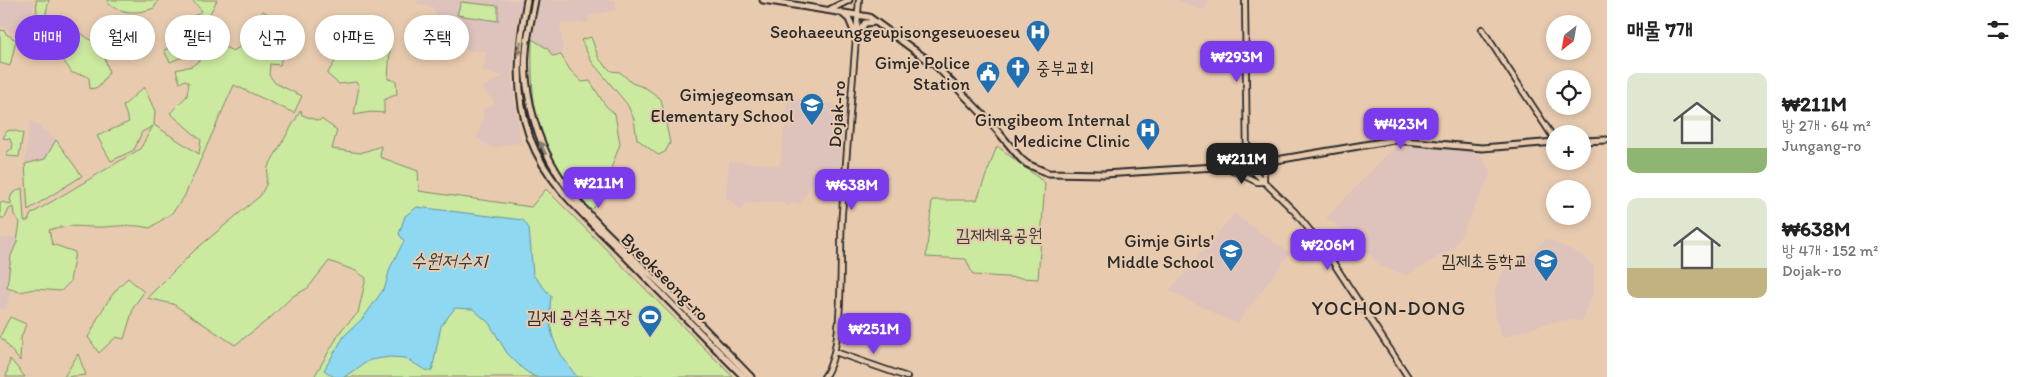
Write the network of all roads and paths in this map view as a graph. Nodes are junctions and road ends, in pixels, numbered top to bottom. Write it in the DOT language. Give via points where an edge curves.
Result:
graph roads {
  1 [pos="527,0"];
  2 [pos="535,0"];
  3 [pos="763,0"];
  4 [pos="848,0"];
  5 [pos="859,0"];
  6 [pos="1244,0"];
  7 [pos="830,9"];
  8 [pos="838,10"];
  9 [pos="858,13"];
  10 [pos="878,23"];
  11 [pos="1482,29"];
  12 [pos="856,36"];
  13 [pos="1546,127"];
  14 [pos="1607,140"];
  15 [pos="1591,141"];
  16 [pos="1546,142"];
  17 [pos="1248,146"];
  18 [pos="1270,162"];
  19 [pos="1247,165"];
  20 [pos="1226,167"];
  21 [pos="1264,182"];
  22 [pos="835,352"];
  23 [pos="744,377"];
  24 [pos="751,377"];
  25 [pos="824,377"];
  26 [pos="907,377"];
  27 [pos="1408,377"];
  1 -- 23 [label="main road, Byeokseong-ro, one-way" via="519,59 520,94 531,140 541,161 569,199"];
  24 -- 2 [label="main road, Byeokseong-ro, one-way" via="664,286 601,227 570,193 550,163 538,137 527,86 526,52"];
  3 -- 7 [label="main road"];
  4 -- 7 [label="main road"];
  5 -- 9 [label="street, Dojak-ro"];
  6 -- 17 [label="street"];
  7 -- 8 [label="main road"];
  8 -- 9 [label="main road"];
  8 -- 12 [label="main road" via="849,19"];
  9 -- 10 [label="main road"];
  9 -- 12 [label="street, Dojak-ro"];
  10 -- 12 [label="main road" via="865,23"];
  10 -- 20 [label="main road" via="936,66 1021,159 1037,169 1048,173 1104,174"];
  11 -- 13 [label="street"];
  12 -- 22 [label="street, Dojak-ro"];
  14 -- 15 [label="main road"];
  16 -- 18 [label="main road" via="1482,148 1394,140"];
  17 -- 18 [label="street"];
  17 -- 19 [label="street"];
  17 -- 20 [label="street"];
  18 -- 19 [label="main road"];
  18 -- 21 [label="street" via="1264,170"];
  19 -- 20 [label="main road"];
  19 -- 21 [label="street"];
  20 -- 21 [label="street" via="1257,182"];
  21 -- 27 [label="street" via="1321,244"];
  22 -- 25 [label="street, Dojak-ro"];
  22 -- 26 [label="street"];
}
